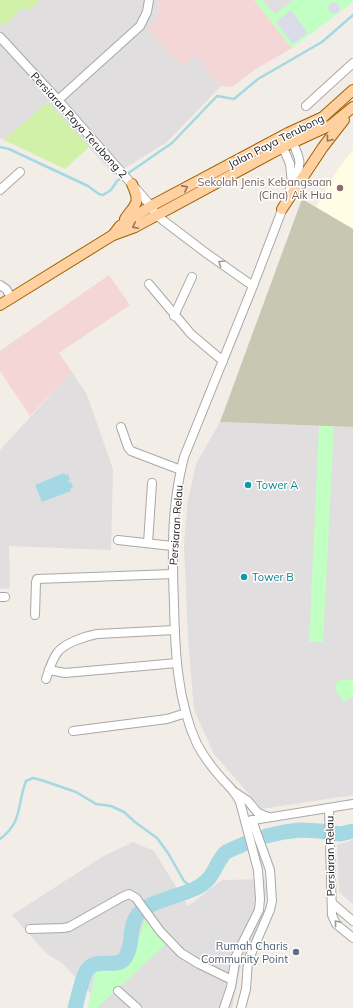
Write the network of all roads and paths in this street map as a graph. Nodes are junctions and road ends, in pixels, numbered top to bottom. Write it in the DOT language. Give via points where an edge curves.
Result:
graph roads {
  1 [pos="150,0"];
  2 [pos="0,37"];
  3 [pos="353,63"];
  4 [pos="353,90"];
  5 [pos="58,100"];
  6 [pos="306,106"];
  7 [pos="353,108"];
  8 [pos="286,140"];
  9 [pos="20,172"];
  10 [pos="130,183"];
  11 [pos="0,190"];
  12 [pos="151,206"];
  13 [pos="282,209"];
  14 [pos="156,215"];
  15 [pos="120,226"];
  16 [pos="113,235"];
  17 [pos="192,277"];
  18 [pos="149,284"];
  19 [pos="0,285"];
  20 [pos="253,286"];
  21 [pos="11,297"];
  22 [pos="0,305"];
  23 [pos="174,316"];
  24 [pos="223,361"];
  25 [pos="121,427"];
  26 [pos="181,470"];
  27 [pos="152,483"];
  28 [pos="118,540"];
  29 [pos="148,543"];
  30 [pos="172,546"];
  31 [pos="173,574"];
  32 [pos="35,615"];
  33 [pos="175,630"];
  34 [pos="177,663"];
  35 [pos="49,670"];
  36 [pos="46,679"];
  37 [pos="186,713"];
  38 [pos="73,731"];
  39 [pos="232,790"];
  40 [pos="353,804"];
  41 [pos="329,808"];
  42 [pos="270,817"];
  43 [pos="249,821"];
  44 [pos="332,903"];
  45 [pos="353,921"];
  46 [pos="30,929"];
  47 [pos="353,938"];
  48 [pos="232,980"];
  49 [pos="118,991"];
  50 [pos="137,1008"];
  51 [pos="224,1008"];
  52 [pos="241,1008"];
  1 -- 5 [label="street" via="140,26"];
  2 -- 5 [label="street, Persiaran Paya Terubong 2"];
  3 -- 6 [label="street"];
  4 -- 8 [label="main road, Jalan Paya Terubong" via="324,117"];
  5 -- 10 [label="street, Persiaran Paya Terubong 2"];
  7 -- 8 [label="main road, Jalan Paya Terubong" via="331,125"];
  7 -- 13 [label="main road, one-way" via="323,147"];
  12 -- 8 [label="main road, Jalan Paya Terubong, one-way"];
  8 -- 13 [label="street, Persiaran Relau" via="298,156 300,165"];
  8 -- 14 [label="main road, Jalan Paya Terubong"];
  9 -- 11 [label="street"];
  10 -- 12 [label="street, Persiaran Paya Terubong 2"];
  10 -- 15 [label="main road" via="137,200"];
  12 -- 14 [label="street, Persiaran Paya Terubong 2"];
  12 -- 15 [label="main road, Jalan Paya Terubong"];
  13 -- 20 [label="street, Persiaran Relau"];
  14 -- 16 [label="main road, Jalan Paya Terubong, one-way"];
  20 -- 14 [label="street, one-way"];
  15 -- 16 [label="main road, Jalan Paya Terubong"];
  16 -- 21 [label="main road, Jalan Paya Terubong"];
  17 -- 23 [label="street"];
  18 -- 23 [label="street"];
  19 -- 21 [label="street"];
  20 -- 24 [label="street, Persiaran Relau"];
  21 -- 22 [label="main road, Jalan Paya Terubong"];
  23 -- 24 [label="street"];
  24 -- 26 [label="street, Persiaran Relau"];
  25 -- 26 [label="street" via="131,451"];
  26 -- 30 [label="street, Persiaran Relau"];
  27 -- 29 [label="street"];
  28 -- 29 [label="street"];
  29 -- 30 [label="street"];
  30 -- 31 [label="street, Persiaran Relau"];
  31 -- 32 [label="street" via="40,578 36,582"];
  31 -- 33 [label="street, Persiaran Relau"];
  33 -- 34 [label="street, Persiaran Relau"];
  33 -- 35 [label="street" via="88,636 62,647 56,653"];
  34 -- 35 [label="street" via="65,673"];
  34 -- 37 [label="street, Persiaran Relau"];
  35 -- 36 [label="street"];
  37 -- 38 [label="street" via="167,719"];
  37 -- 39 [label="street, Persiaran Relau" via="190,729 202,754"];
  39 -- 42 [label="street" via="258,813"];
  39 -- 43 [label="street, Persiaran Relau"];
  40 -- 41 [label="street"];
  41 -- 42 [label="street"];
  41 -- 44 [label="street, Persiaran Relau"];
  42 -- 43 [label="street"];
  43 -- 48 [label="street" via="259,876 259,910 236,956"];
  43 -- 52 [label="street" via="270,870 272,901 248,961 246,989"];
  44 -- 45 [label="street, Persiaran Relau"];
  47 -- 44 [label="street, Persiaran Relau, one-way" via="334,921"];
  46 -- 48 [label="street" via="69,927 130,894 181,952"];
  48 -- 51 [label="street"];
  49 -- 50 [label="street"];
}
